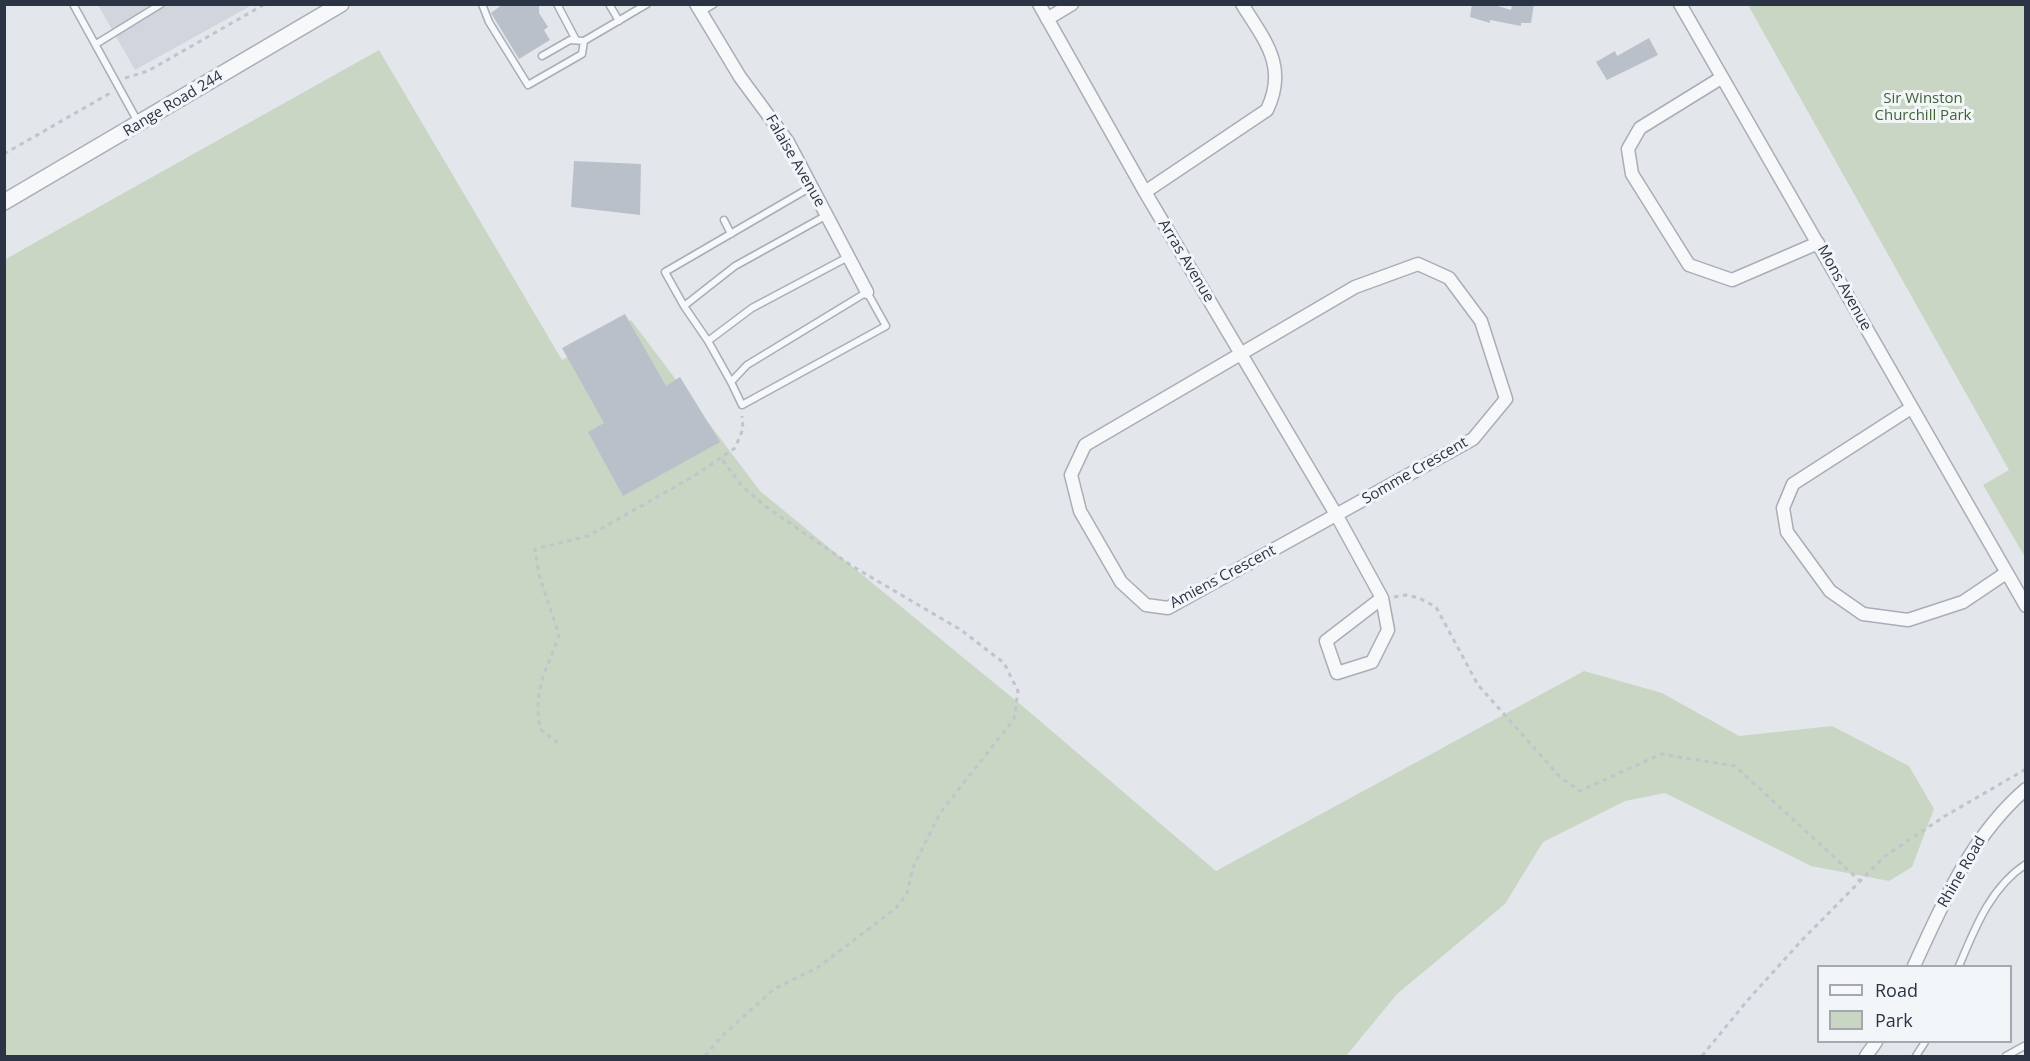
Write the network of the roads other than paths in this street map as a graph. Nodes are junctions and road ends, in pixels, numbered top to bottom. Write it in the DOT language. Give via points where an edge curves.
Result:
graph roads {
  1 [pos="73,4"];
  2 [pos="161,4"];
  3 [pos="341,4"];
  4 [pos="482,4"];
  5 [pos="556,4"];
  6 [pos="609,4"];
  7 [pos="647,4"];
  8 [pos="714,4"];
  9 [pos="1039,4"];
  10 [pos="1072,4"];
  11 [pos="1242,4"];
  12 [pos="1680,4"];
  13 [pos="148,8"];
  14 [pos="698,8"];
  15 [pos="1047,19"];
  16 [pos="619,21"];
  17 [pos="580,41"];
  18 [pos="96,44"];
  19 [pos="542,56"];
  20 [pos="1721,78"];
  21 [pos="139,125"];
  22 [pos="812,187"];
  23 [pos="1145,192"];
  24 [pos="4,202"];
  25 [pos="827,215"];
  26 [pos="724,220"];
  27 [pos="731,234"];
  28 [pos="1818,243"];
  29 [pos="849,256"];
  30 [pos="867,291"];
  31 [pos="684,306"];
  32 [pos="708,341"];
  33 [pos="1241,351"];
  34 [pos="731,382"];
  35 [pos="1911,408"];
  36 [pos="1337,516"];
  37 [pos="2006,573"];
  38 [pos="1382,598"];
  39 [pos="2025,606"];
  40 [pos="2025,789"];
  41 [pos="2024,866"];
  42 [pos="2025,874"];
  43 [pos="1914,965"];
  44 [pos="1959,965"];
  45 [pos="1875,1043"];
  46 [pos="1924,1043"];
  47 [pos="2025,1045"];
  48 [pos="1866,1056"];
  49 [pos="1916,1056"];
  50 [pos="2006,1056"];
  1 -- 18 [label="lane"];
  2 -- 13 [label="lane"];
  3 -- 21 [label="street, Range Road 244"];
  4 -- 17 [label="lane" via="528,85 582,54"];
  5 -- 17 [label="lane"];
  6 -- 16 [label="lane"];
  7 -- 16 [label="lane"];
  8 -- 14 [label="lane"];
  9 -- 15 [label="street, Arras Avenue"];
  10 -- 15 [label="street"];
  11 -- 23 [label="street" via="1272,52 1277,90 1267,110"];
  12 -- 20 [label="street, Mons Avenue"];
  13 -- 18 [label="lane"];
  14 -- 22 [label="street, Falaise Avenue" via="740,77 788,142"];
  15 -- 23 [label="street, Arras Avenue"];
  16 -- 17 [label="lane"];
  17 -- 19 [label="lane" via="570,40"];
  18 -- 21 [label="lane"];
  20 -- 28 [label="street, Mons Avenue"];
  20 -- 28 [label="street" via="1640,128 1628,149 1632,174 1689,265 1732,280"];
  21 -- 24 [label="street, Range Road 244"];
  22 -- 25 [label="street, Falaise Avenue"];
  22 -- 27 [label="lane"];
  23 -- 33 [label="street, Arras Avenue"];
  25 -- 29 [label="street, Falaise Avenue"];
  25 -- 31 [label="lane" via="735,266"];
  26 -- 27 [label="lane"];
  27 -- 31 [label="lane" via="665,272"];
  28 -- 35 [label="street, Mons Avenue"];
  29 -- 30 [label="street, Falaise Avenue"];
  29 -- 32 [label="lane" via="752,308"];
  30 -- 34 [label="lane" via="747,365"];
  30 -- 34 [label="lane" via="886,326 742,405"];
  31 -- 32 [label="lane"];
  32 -- 34 [label="lane"];
  33 -- 36 [label="street, Arras Avenue"];
  33 -- 36 [label="street, Somme Crescent" via="1355,287 1418,264 1449,278 1481,321 1506,399 1473,439"];
  33 -- 36 [label="street, Amiens Crescent" via="1085,445 1071,476 1080,512 1091,532 1121,582 1146,605 1168,608"];
  35 -- 37 [label="street, Mons Avenue"];
  35 -- 37 [label="street" via="1793,484 1783,508 1787,532 1830,591 1863,614 1908,620 1963,602"];
  36 -- 38 [label="street, Arras Avenue"];
  37 -- 39 [label="street, Mons Avenue"];
  38 -- 38 [label="street, Arras Avenue" via="1326,641 1337,673 1372,662 1388,630"];
  40 -- 43 [label="street, Rhine Road" via="1986,830 1952,886"];
  41 -- 42 [label="lane"];
  41 -- 44 [label="lane" via="2001,885 1977,923"];
  45 -- 48 [label="street"];
  46 -- 49 [label="lane"];
  47 -- 50 [label="lane"];
}
